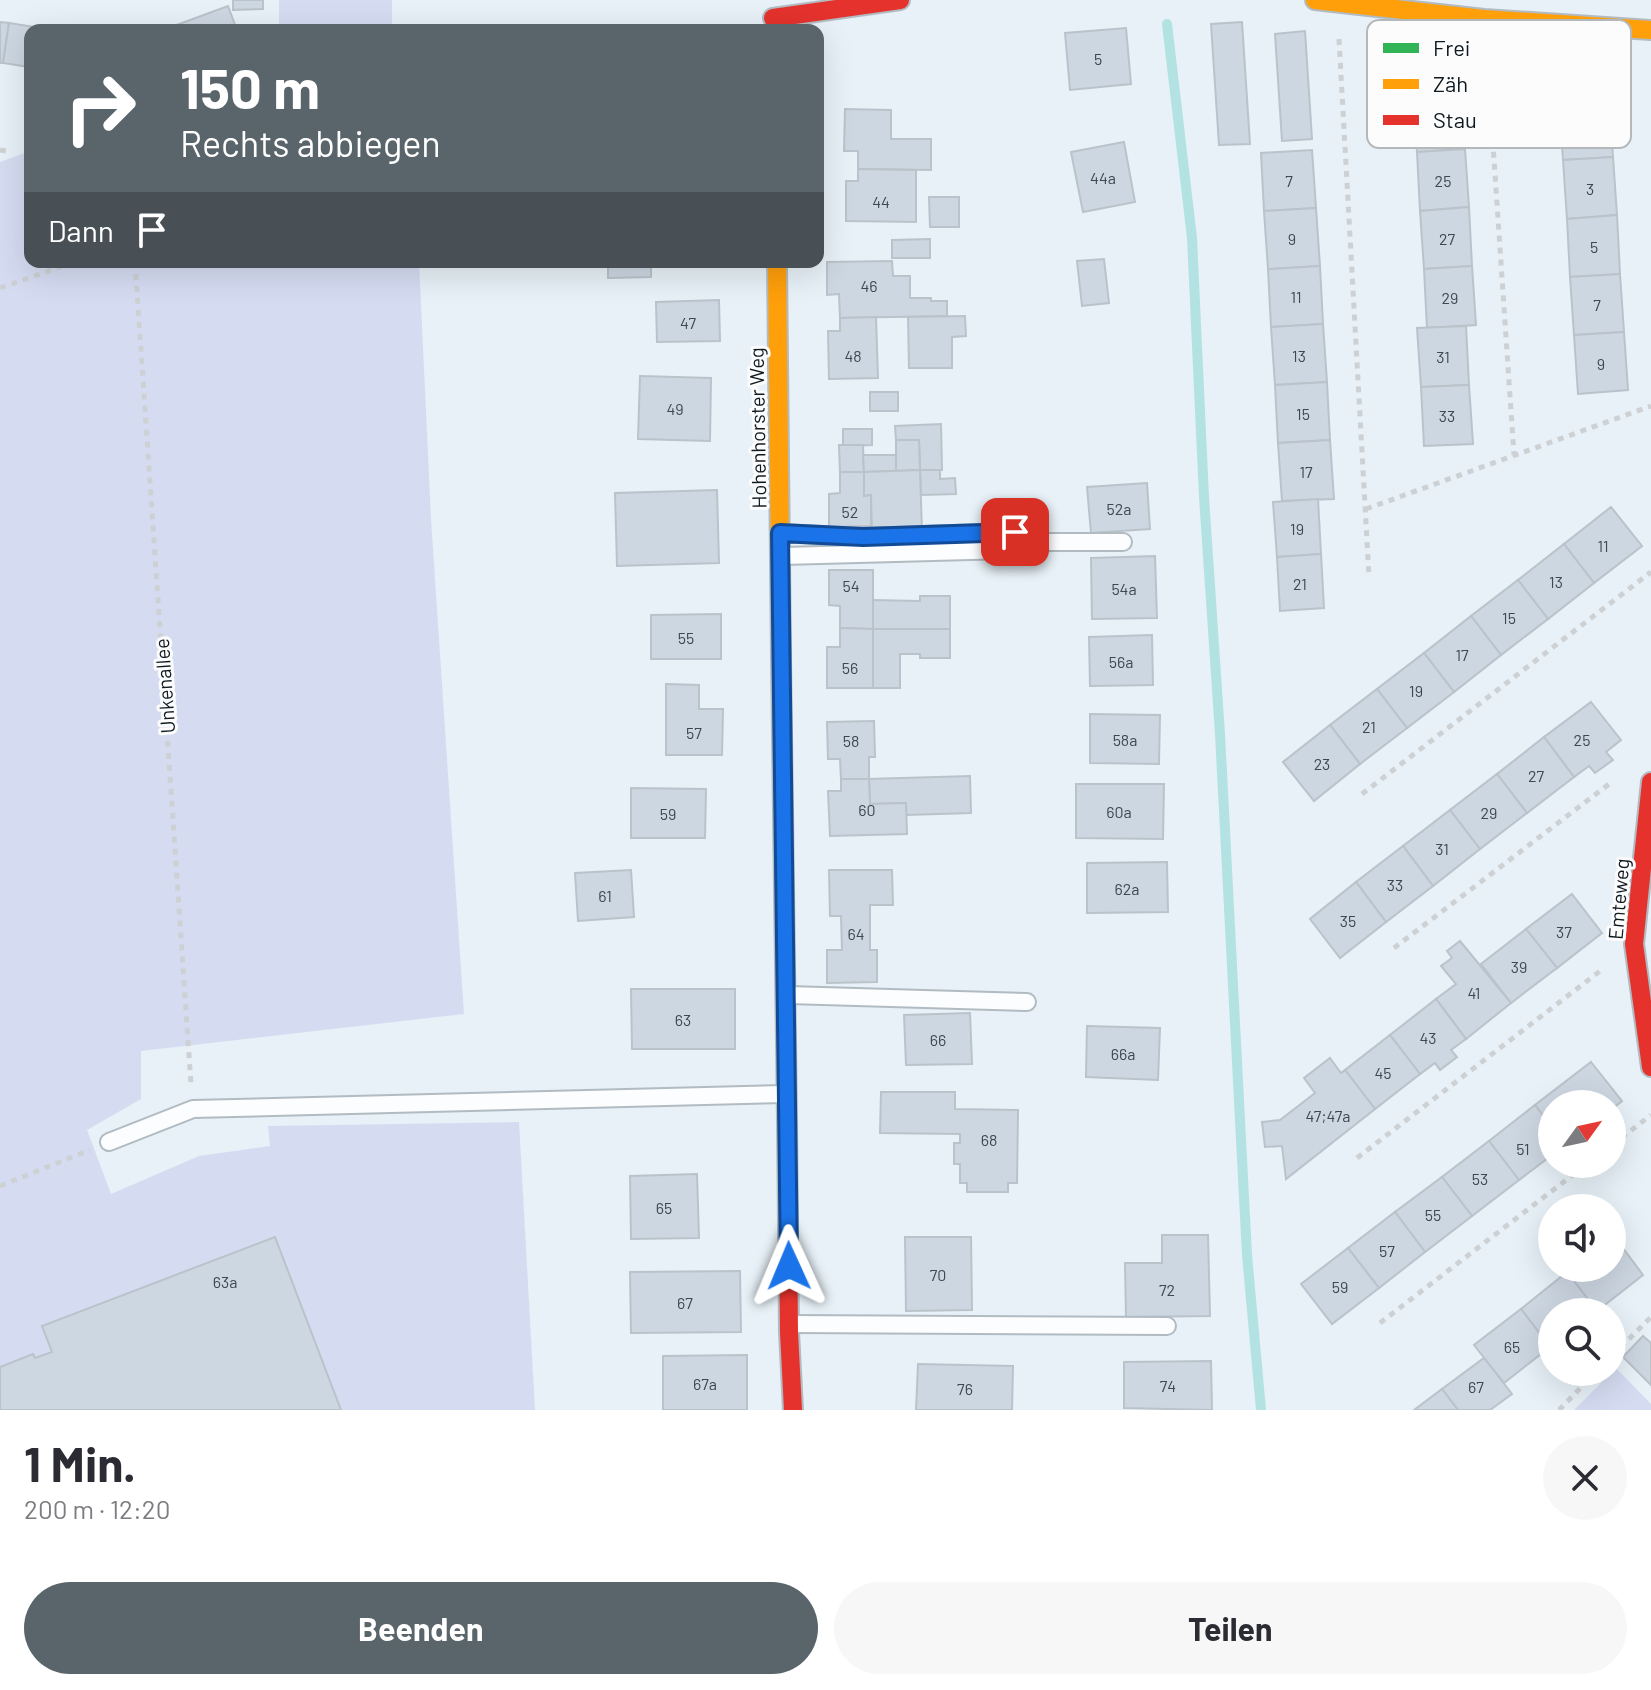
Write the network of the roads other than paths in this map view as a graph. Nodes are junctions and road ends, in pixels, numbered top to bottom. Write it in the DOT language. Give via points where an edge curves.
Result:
graph roads {
  1 [pos="900,0"];
  2 [pos="1315,0"];
  3 [pos="773,18"];
  4 [pos="1499,20"];
  5 [pos="1631,29"];
  6 [pos="1651,30"];
  7 [pos="777,268"];
  8 [pos="780,533"];
  9 [pos="1027,542"];
  10 [pos="1123,542"];
  11 [pos="781,557"];
  12 [pos="1651,782"];
  13 [pos="786,995"];
  14 [pos="1027,1002"];
  15 [pos="1651,1067"];
  16 [pos="788,1094"];
  17 [pos="109,1142"];
  18 [pos="789,1324"];
  19 [pos="1167,1326"];
  20 [pos="793,1410"];
  1 -- 3 [label="street"];
  2 -- 4 [label="street"];
  5 -- 6 [label="street"];
  7 -- 8 [label="street, Hohenhorster Weg"];
  8 -- 9 [label="lane" via="863,537 1015,532"];
  8 -- 11 [label="street, Hohenhorster Weg"];
  9 -- 10 [label="lane"];
  9 -- 11 [label="lane" via="1008,550"];
  11 -- 13 [label="street, Hohenhorster Weg"];
  12 -- 15 [label="street, Emteweg" via="1634,944"];
  13 -- 14 [label="lane"];
  13 -- 16 [label="street, Hohenhorster Weg"];
  16 -- 17 [label="lane" via="193,1109"];
  16 -- 18 [label="street, Hohenhorster Weg"];
  18 -- 19 [label="lane"];
  18 -- 20 [label="street, Hohenhorster Weg"];
}
